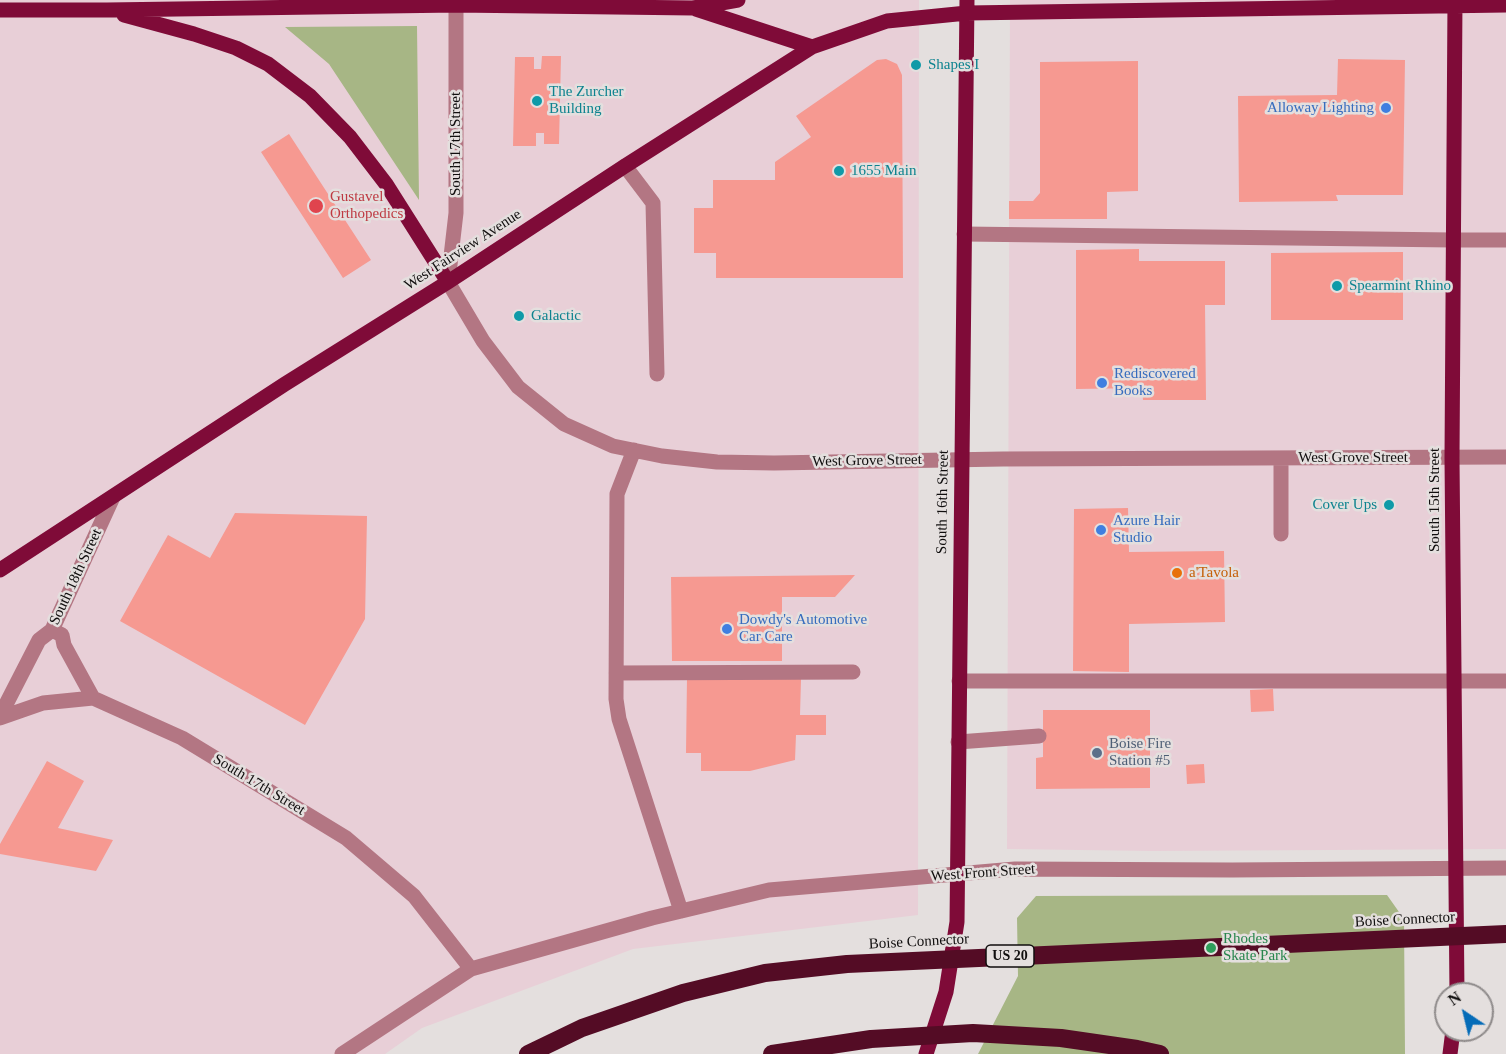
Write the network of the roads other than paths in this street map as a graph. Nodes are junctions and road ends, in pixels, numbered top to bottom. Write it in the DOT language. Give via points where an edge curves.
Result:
graph roads {
  1 [pos="738,0"];
  2 [pos="456,3"];
  3 [pos="1455,3"];
  4 [pos="1506,5"];
  5 [pos="967,6"];
  6 [pos="693,8"];
  7 [pos="0,10"];
  8 [pos="107,10"];
  9 [pos="812,47"];
  10 [pos="624,166"];
  11 [pos="964,234"];
  12 [pos="1454,240"];
  13 [pos="1506,240"];
  14 [pos="448,282"];
  15 [pos="657,374"];
  16 [pos="634,450"];
  17 [pos="1506,457"];
  18 [pos="1281,458"];
  19 [pos="1452,458"];
  20 [pos="962,460"];
  21 [pos="113,497"];
  22 [pos="1281,534"];
  23 [pos="0,570"];
  24 [pos="52,630"];
  25 [pos="853,672"];
  26 [pos="616,673"];
  27 [pos="959,681"];
  28 [pos="1455,681"];
  29 [pos="1506,681"];
  30 [pos="93,698"];
  31 [pos="0,717"];
  32 [pos="1039,736"];
  33 [pos="958,742"];
  34 [pos="1456,867"];
  35 [pos="1506,868"];
  36 [pos="957,874"];
  37 [pos="681,911"];
  38 [pos="1506,933"];
  39 [pos="471,969"];
  40 [pos="1457,982"];
  41 [pos="342,1054"];
  42 [pos="528,1054"];
  43 [pos="772,1054"];
  44 [pos="926,1054"];
  45 [pos="1160,1054"];
  1 -- 6 [label="main road"];
  2 -- 6 [label="main road"];
  2 -- 8 [label="main road"];
  2 -- 14 [label="street, South 17th Street" via="456,213"];
  3 -- 4 [label="main road, West Fairview Avenue"];
  3 -- 5 [label="main road, West Fairview Avenue"];
  3 -- 12 [label="main road, South 15th Street"];
  5 -- 9 [label="main road, West Fairview Avenue" via="887,21"];
  5 -- 11 [label="main road, South 16th Street"];
  6 -- 9 [label="main road"];
  7 -- 8 [label="main road"];
  8 -- 14 [label="main road" via="236,48 268,64 310,96 350,137 386,184"];
  9 -- 10 [label="main road, West Fairview Avenue"];
  10 -- 14 [label="main road, West Fairview Avenue"];
  10 -- 15 [label="street" via="653,202"];
  11 -- 12 [label="street"];
  11 -- 20 [label="main road, South 16th Street"];
  12 -- 13 [label="street"];
  12 -- 19 [label="main road, South 15th Street"];
  14 -- 16 [label="street, West Grove Street" via="483,341 518,387 564,424 613,446"];
  14 -- 21 [label="main road, West Fairview Avenue"];
  16 -- 20 [label="street, West Grove Street" via="717,462"];
  16 -- 26 [label="street" via="617,494"];
  17 -- 19 [label="street, West Grove Street"];
  18 -- 19 [label="street, West Grove Street"];
  18 -- 20 [label="street, West Grove Street"];
  18 -- 22 [label="street"];
  19 -- 28 [label="main road, South 15th Street"];
  20 -- 27 [label="main road, South 16th Street"];
  21 -- 23 [label="main road, West Fairview Avenue"];
  21 -- 24 [label="street, South 18th Street"];
  24 -- 30 [label="street" via="62,635"];
  24 -- 31 [label="street, South 18th Street" via="39,640"];
  25 -- 26 [label="street"];
  26 -- 37 [label="street" via="619,718"];
  27 -- 28 [label="street"];
  27 -- 33 [label="main road, South 16th Street"];
  28 -- 29 [label="street"];
  28 -- 34 [label="main road, South 15th Street"];
  30 -- 31 [label="street, South 17th Street" via="43,703"];
  30 -- 39 [label="street, South 17th Street" via="183,738 346,838 414,896"];
  32 -- 33 [label="street"];
  33 -- 36 [label="main road, South 16th Street"];
  34 -- 35 [label="street, West Front Street"];
  34 -- 36 [label="street, West Front Street" via="1015,869"];
  34 -- 40 [label="main road, South 15th Street"];
  36 -- 37 [label="street, West Front Street" via="769,890"];
  36 -- 44 [label="main road, South 16th Street" via="957,922 946,992"];
  37 -- 39 [label="street, West Front Street"];
  38 -- 42 [label="highway, Boise Connector / US 20, bridge" via="847,964 765,973 682,993 582,1028"];
  39 -- 41 [label="street, West Front Street"];
  43 -- 45 [label="highway, bridge" via="871,1039 973,1033 1061,1038"];
}
